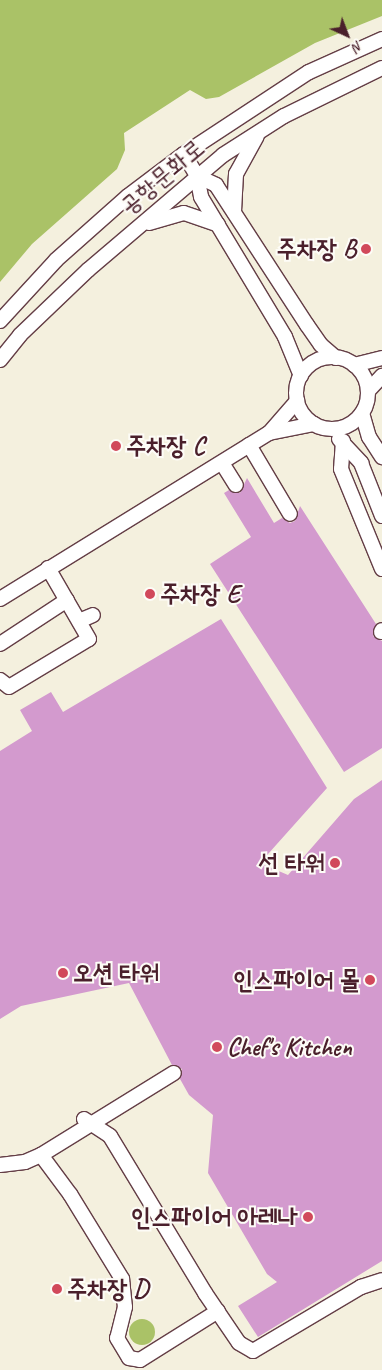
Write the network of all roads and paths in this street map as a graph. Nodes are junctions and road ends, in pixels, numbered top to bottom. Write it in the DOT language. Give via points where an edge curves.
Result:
graph roads {
  1 [pos="382,39"];
  2 [pos="382,68"];
  3 [pos="260,132"];
  4 [pos="184,154"];
  5 [pos="198,176"];
  6 [pos="234,212"];
  7 [pos="218,225"];
  8 [pos="137,228"];
  9 [pos="0,321"];
  10 [pos="336,358"];
  11 [pos="382,358"];
  12 [pos="0,360"];
  13 [pos="354,365"];
  14 [pos="301,376"];
  15 [pos="382,376"];
  16 [pos="368,391"];
  17 [pos="297,401"];
  18 [pos="362,413"];
  19 [pos="319,427"];
  20 [pos="268,433"];
  21 [pos="343,441"];
  22 [pos="249,445"];
  23 [pos="382,457"];
  24 [pos="222,462"];
  25 [pos="236,485"];
  26 [pos="290,514"];
  27 [pos="382,516"];
  28 [pos="48,568"];
  29 [pos="382,569"];
  30 [pos="0,599"];
  31 [pos="67,600"];
  32 [pos="93,615"];
  33 [pos="79,621"];
  34 [pos="0,644"];
  35 [pos="0,680"];
  36 [pos="174,1073"];
  37 [pos="89,1122"];
  38 [pos="41,1155"];
  39 [pos="0,1165"];
  40 [pos="382,1280"];
  41 [pos="218,1311"];
  1 -- 4 [label="street, 공항문화로" via="309,72"];
  2 -- 3 [label="street, 공항문화로"];
  3 -- 5 [label="street, 공항문화로"];
  3 -- 6 [label="street" via="236,174"];
  4 -- 5 [label="street"];
  4 -- 9 [label="street, 공항문화로" via="128,196 56,260"];
  5 -- 6 [label="street" via="216,185"];
  5 -- 7 [label="street" via="201,197"];
  5 -- 8 [label="street, 공항문화로"];
  6 -- 10 [label="street" via="307,325 321,345"];
  7 -- 8 [label="street" via="184,213 169,215"];
  7 -- 14 [label="street" via="285,338"];
  8 -- 12 [label="street, 공항문화로" via="20,335"];
  10 -- 13 [label="street"];
  10 -- 14 [label="street" via="316,361"];
  11 -- 13 [label="street"];
  13 -- 16 [label="street"];
  14 -- 17 [label="street"];
  15 -- 16 [label="street"];
  16 -- 18 [label="street"];
  17 -- 19 [label="street" via="306,419"];
  17 -- 20 [label="street"];
  18 -- 19 [label="street" via="345,427"];
  18 -- 23 [label="street" via="369,437"];
  19 -- 20 [label="street"];
  19 -- 21 [label="street"];
  20 -- 22 [label="street"];
  21 -- 27 [label="street" via="361,463"];
  21 -- 29 [label="street" via="341,468"];
  22 -- 24 [label="street"];
  22 -- 26 [label="street"];
  24 -- 25 [label="street"];
  24 -- 28 [label="street"];
  28 -- 30 [label="street"];
  28 -- 31 [label="street"];
  31 -- 33 [label="street"];
  31 -- 34 [label="street"];
  32 -- 33 [label="street"];
  33 -- 35 [label="street" via="89,639 8,687"];
  36 -- 37 [label="street"];
  37 -- 38 [label="street"];
  37 -- 41 [label="street" via="110,1136"];
  38 -- 39 [label="street" via="25,1162"];
  38 -- 41 [label="street" via="70,1194 122,1280 125,1308 117,1338 129,1358 140,1360"];
  40 -- 41 [label="street" via="361,1287 253,1351 239,1343"];
}
